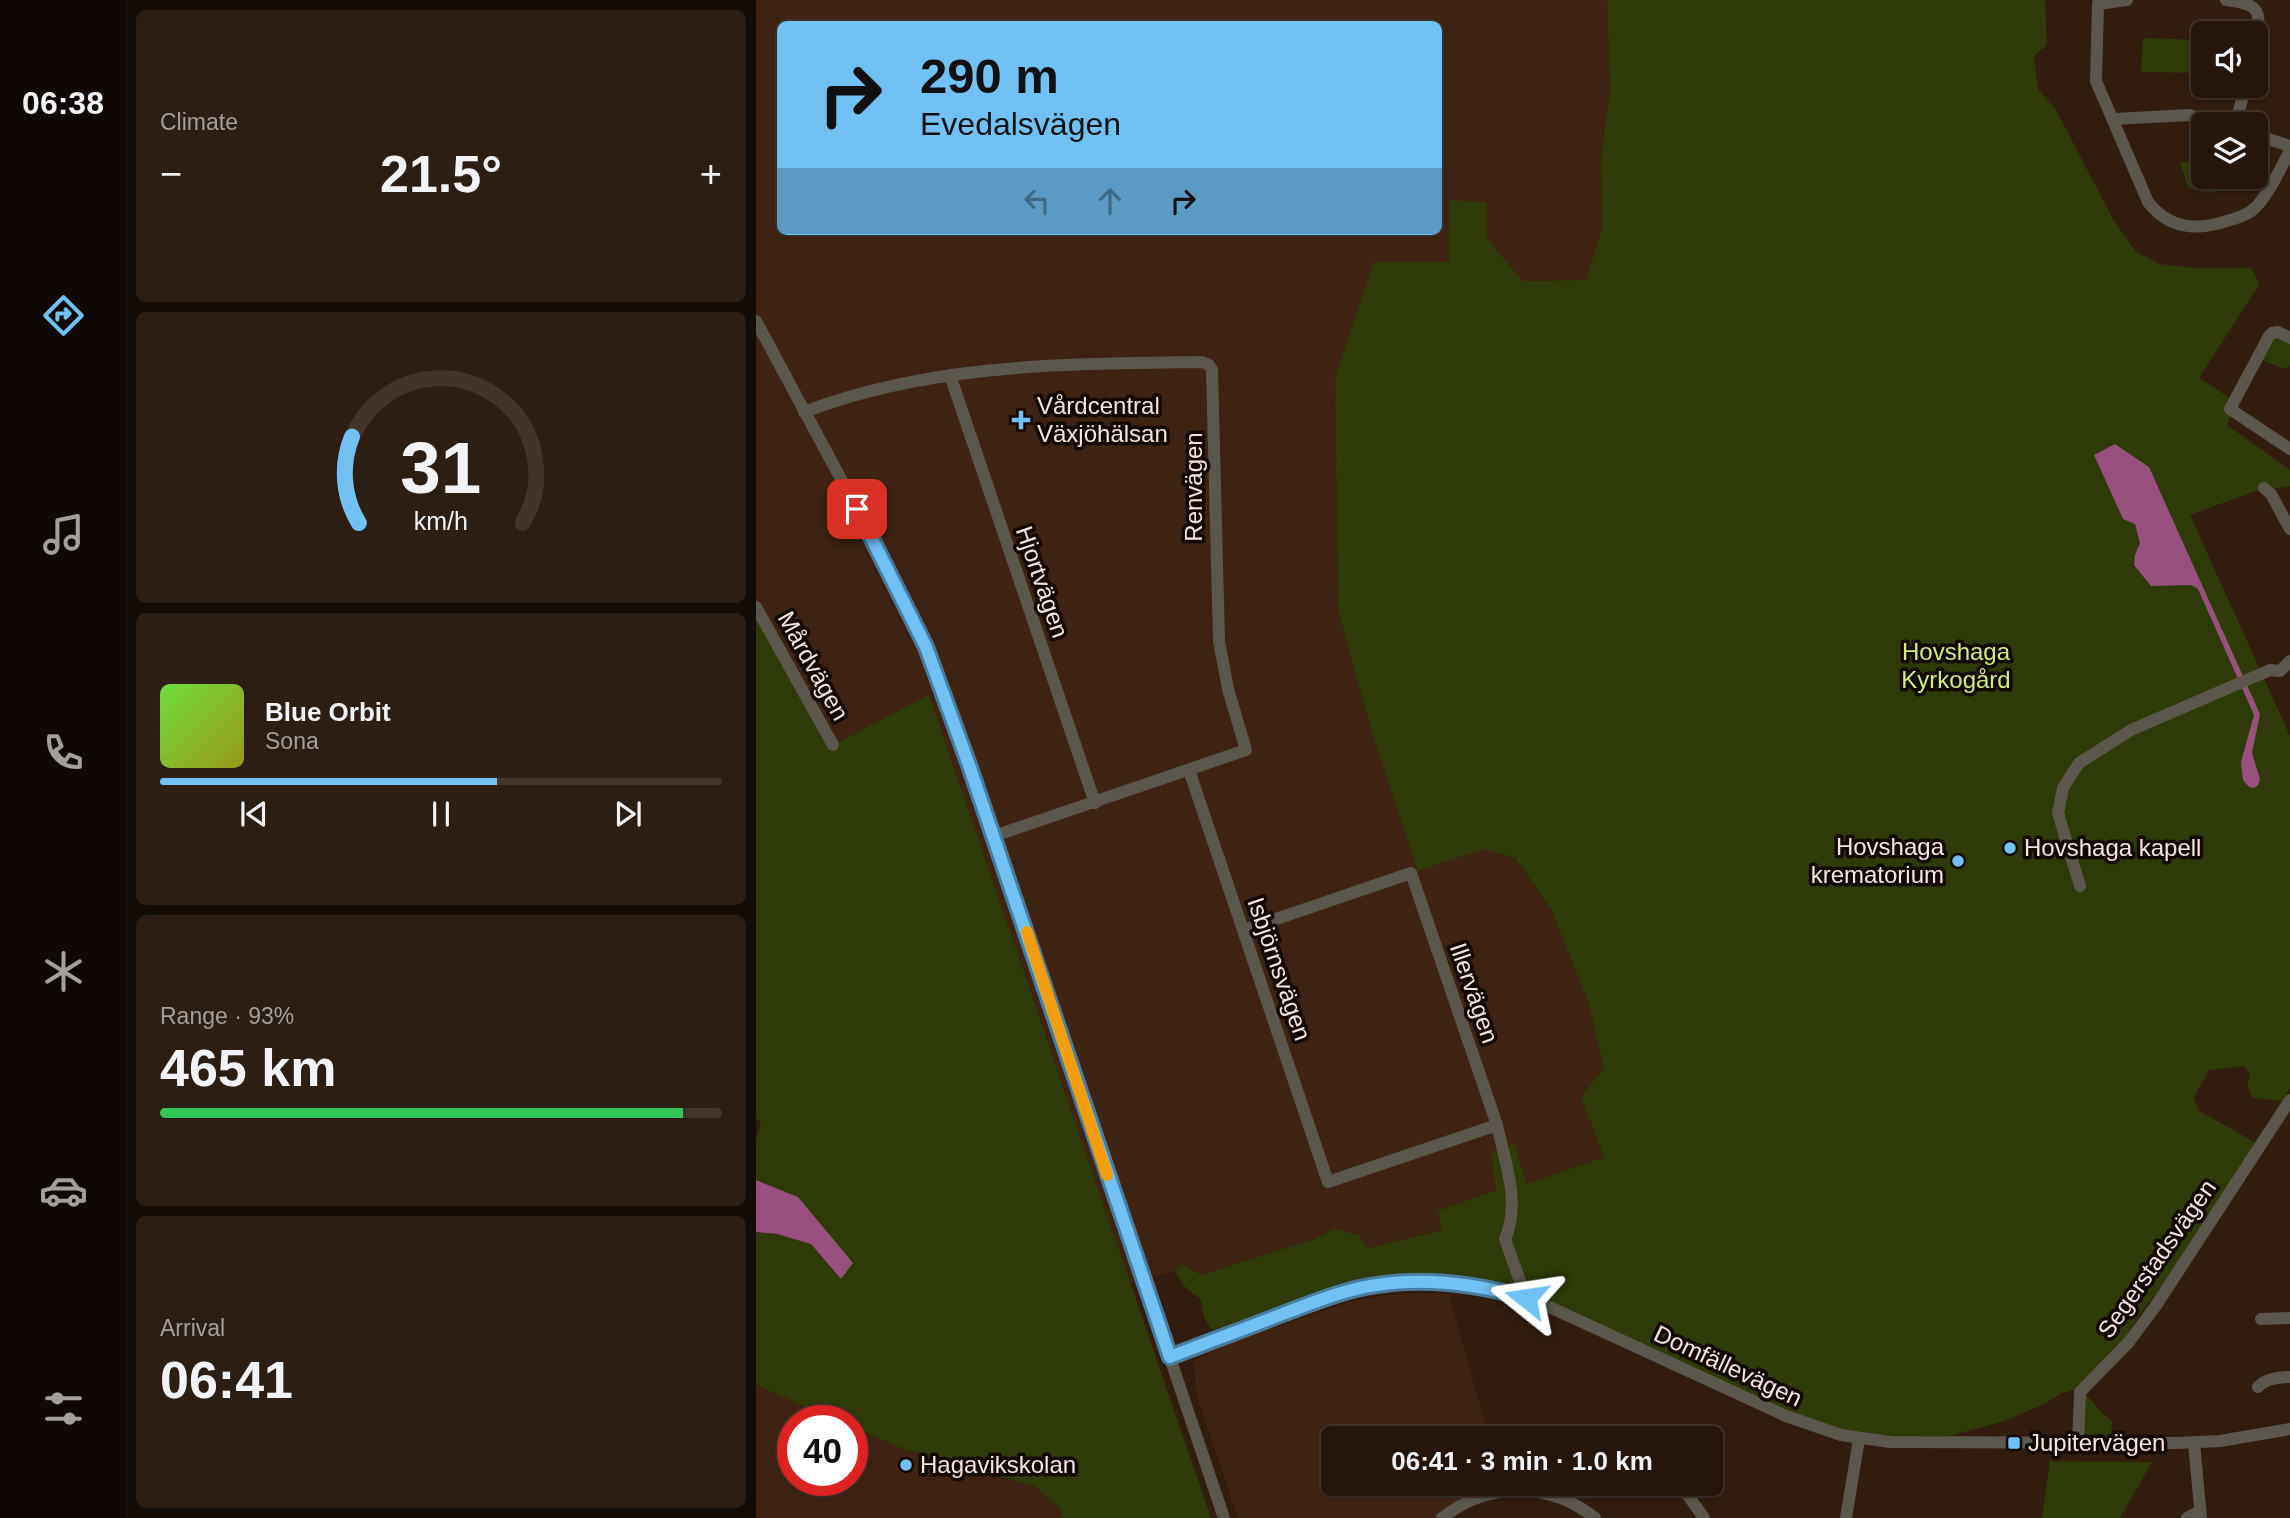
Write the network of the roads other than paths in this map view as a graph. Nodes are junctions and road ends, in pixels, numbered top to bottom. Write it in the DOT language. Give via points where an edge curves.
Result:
graph roads {
  1 [pos="2127,0"];
  2 [pos="2226,0"];
  3 [pos="2258,21"];
  4 [pos="2191,116"];
  5 [pos="2114,119"];
  6 [pos="2268,140"];
  7 [pos="2290,148"];
  8 [pos="756,321"];
  9 [pos="2290,338"];
  10 [pos="950,375"];
  11 [pos="804,412"];
  12 [pos="2290,449"];
  13 [pos="2264,488"];
  14 [pos="2290,529"];
  15 [pos="756,607"];
  16 [pos="2290,662"];
  17 [pos="833,745"];
  18 [pos="1189,770"];
  19 [pos="1094,803"];
  20 [pos="994,836"];
  21 [pos="2080,886"];
  22 [pos="1244,930"];
  23 [pos="2290,1100"];
  24 [pos="1497,1125"];
  25 [pos="1526,1298"];
  26 [pos="2261,1318"];
  27 [pos="2290,1318"];
  28 [pos="1170,1357"];
  29 [pos="2290,1377"];
  30 [pos="2258,1387"];
  31 [pos="2290,1429"];
  32 [pos="1859,1439"];
  33 [pos="2194,1443"];
  34 [pos="2078,1444"];
  35 [pos="1688,1496"];
  36 [pos="2200,1514"];
  37 [pos="1224,1518"];
  38 [pos="1442,1518"];
  39 [pos="1595,1518"];
  40 [pos="1704,1518"];
  41 [pos="1846,1518"];
  42 [pos="2188,1518"];
  1 -- 5 [label="street" via="2098,4 2096,81"];
  2 -- 3 [label="street" via="2255,7"];
  4 -- 5 [label="street"];
  5 -- 7 [label="street" via="2148,202 2170,222 2184,227 2212,225 2250,212"];
  6 -- 7 [label="street"];
  8 -- 11 [label="street"];
  9 -- 12 [label="street" via="2272,332 2230,410"];
  10 -- 11 [label="street, Renvägen" via="856,395"];
  10 -- 18 [label="street, Renvägen" via="1081,364 1209,365 1214,377 1219,641 1227,689 1246,750"];
  10 -- 19 [label="street, Hjortvägen"];
  11 -- 20 [label="street" via="926,647"];
  13 -- 14 [label="street"];
  15 -- 17 [label="street, Mårdvägen"];
  16 -- 21 [label="street" via="2280,671 2270,670 2242,681 2131,730 2080,764 2063,788 2059,813"];
  18 -- 19 [label="street, Renvägen"];
  18 -- 22 [label="street, Isbjörnsvägen"];
  19 -- 20 [label="street, Renvägen"];
  20 -- 28 [label="street"];
  22 -- 24 [label="street, Illervägen" via="1411,873"];
  22 -- 24 [label="street, Isbjörnsvägen" via="1328,1182"];
  23 -- 34 [label="street, Segerstadsvägen" via="2155,1307 2128,1343 2080,1392"];
  24 -- 25 [label="street" via="1512,1194 1511,1226 1505,1239"];
  25 -- 28 [label="street, Domfällevägen" via="1450,1282 1376,1285 1333,1295"];
  25 -- 32 [label="street, Domfällevägen" via="1786,1416"];
  26 -- 27 [label="street"];
  28 -- 37 [label="street"];
  29 -- 30 [label="street"];
  31 -- 33 [label="street, Domfällevägen"];
  32 -- 34 [label="street, Domfällevägen"];
  32 -- 41 [label="street"];
  33 -- 34 [label="street, Domfällevägen"];
  33 -- 36 [label="street"];
  35 -- 40 [label="street"];
  36 -- 42 [label="street"];
  38 -- 39 [label="street" via="1479,1497 1519,1490 1566,1499"];
}
